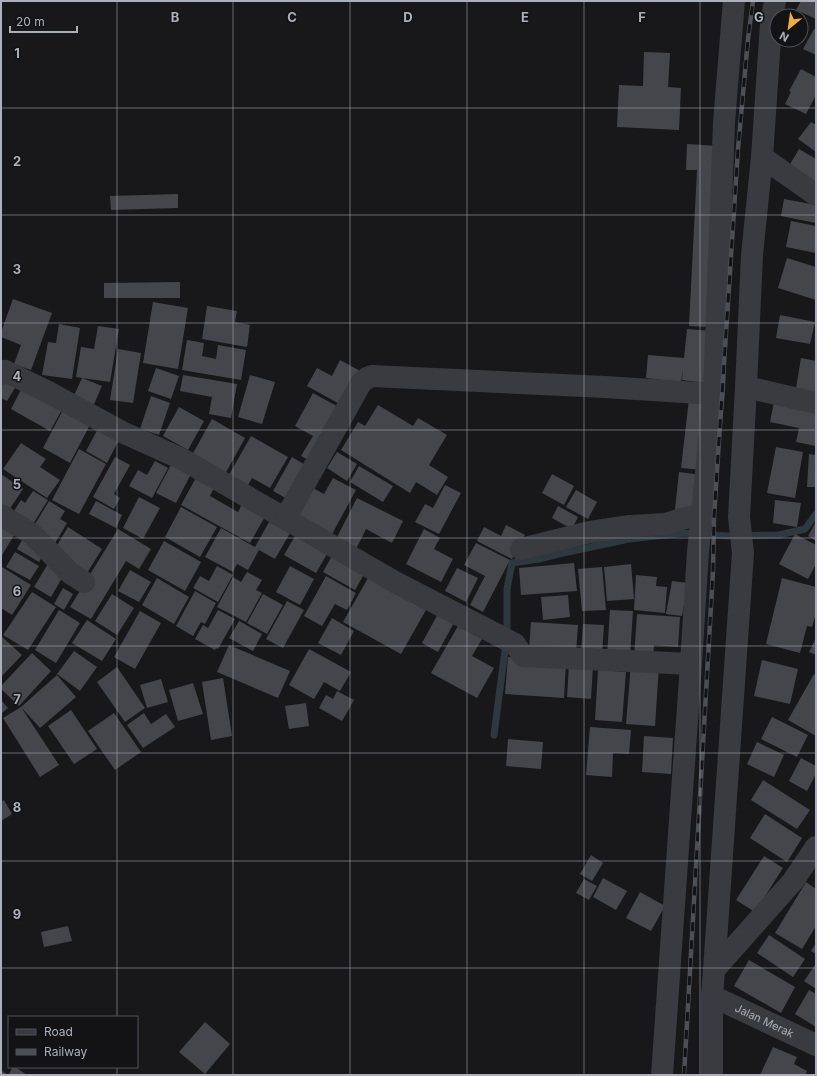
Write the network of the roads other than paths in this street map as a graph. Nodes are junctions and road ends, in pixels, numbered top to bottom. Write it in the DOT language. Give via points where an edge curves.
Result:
graph roads {
  1 [pos="734,1"];
  2 [pos="775,1"];
  3 [pos="762,157"];
  4 [pos="816,195"];
  5 [pos="1,374"];
  6 [pos="746,388"];
  7 [pos="714,394"];
  8 [pos="816,403"];
  9 [pos="1,515"];
  10 [pos="285,519"];
  11 [pos="702,521"];
  12 [pos="521,548"];
  13 [pos="84,582"];
  14 [pos="691,664"];
  15 [pos="816,847"];
  16 [pos="714,970"];
  17 [pos="712,996"];
  18 [pos="816,1045"];
  19 [pos="662,1075"];
  20 [pos="712,1075"];
  1 -- 7 [label="street" via="724,122"];
  2 -- 3 [label="street" via="771,24"];
  3 -- 4 [label="street"];
  3 -- 6 [label="street" via="752,254"];
  5 -- 10 [label="street" via="5,371 122,432 182,459"];
  6 -- 8 [label="street"];
  6 -- 16 [label="street" via="739,517 743,553"];
  7 -- 10 [label="street" via="372,376 361,383"];
  7 -- 11 [label="street"];
  9 -- 13 [label="street" via="32,534 70,573"];
  10 -- 14 [label="street" via="395,582 515,644 523,656"];
  11 -- 12 [label="street" via="681,519 666,524 630,526 590,532"];
  11 -- 14 [label="street"];
  14 -- 19 [label="street"];
  15 -- 16 [label="street" via="793,881"];
  16 -- 17 [label="street"];
  17 -- 18 [label="street, Jalan Merak"];
  17 -- 20 [label="street"];
}
